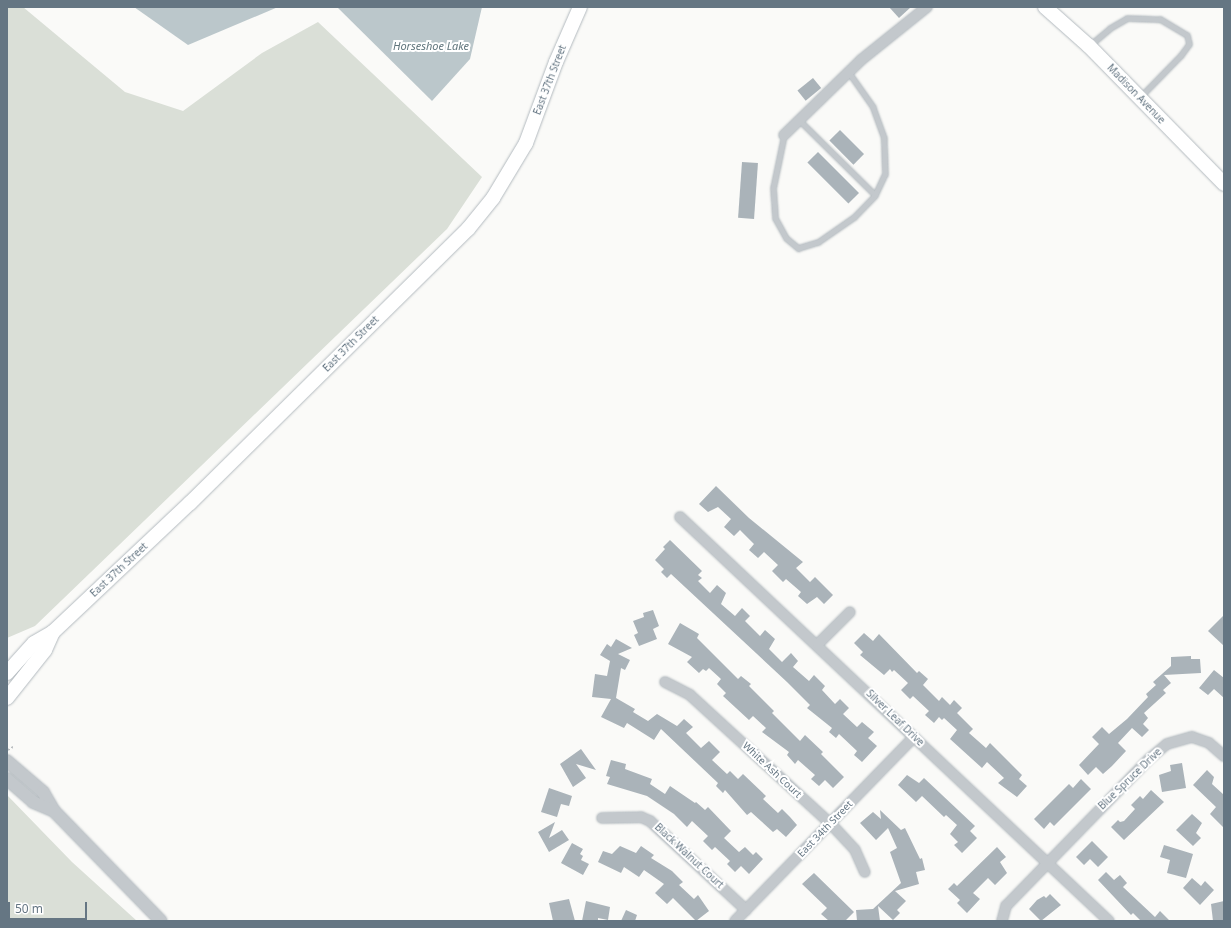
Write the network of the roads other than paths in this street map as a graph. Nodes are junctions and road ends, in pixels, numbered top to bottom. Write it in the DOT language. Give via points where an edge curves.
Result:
graph roads {
  1 [pos="580,7"];
  2 [pos="927,7"];
  3 [pos="1045,7"];
  4 [pos="1089,46"];
  5 [pos="849,73"];
  6 [pos="1139,98"];
  7 [pos="800,121"];
  8 [pos="784,135"];
  9 [pos="1224,184"];
  10 [pos="875,195"];
  11 [pos="680,516"];
  12 [pos="850,612"];
  13 [pos="53,632"];
  14 [pos="818,644"];
  15 [pos="7,674"];
  16 [pos="665,682"];
  17 [pos="7,698"];
  18 [pos="914,737"];
  19 [pos="1224,756"];
  20 [pos="7,761"];
  21 [pos="7,779"];
  22 [pos="54,811"];
  23 [pos="602,818"];
  24 [pos="831,824"];
  25 [pos="1048,861"];
  26 [pos="865,872"];
  27 [pos="746,910"];
  28 [pos="161,921"];
  29 [pos="735,921"];
  30 [pos="1002,921"];
  31 [pos="1110,921"];
  1 -- 13 [label="main road, East 37th Street" via="556,62 526,143 493,198 468,229 190,503"];
  2 -- 5 [label="street"];
  3 -- 4 [label="main road, Madison Avenue"];
  4 -- 6 [label="main road, Madison Avenue"];
  4 -- 6 [label="lane" via="1110,28 1127,18 1160,18 1187,35 1189,44 1181,56"];
  5 -- 7 [label="street"];
  5 -- 10 [label="lane" via="873,107 884,138 885,174"];
  6 -- 9 [label="main road, Madison Avenue"];
  7 -- 8 [label="street"];
  7 -- 10 [label="lane"];
  8 -- 10 [label="lane" via="773,188 775,218 791,243 798,248 818,242 854,217"];
  11 -- 14 [label="street, Silver Leaf Drive"];
  12 -- 14 [label="street"];
  13 -- 15 [label="main road, East 37th Street" via="34,642"];
  13 -- 17 [label="main road, East 37th Street" via="45,650"];
  14 -- 18 [label="street, Silver Leaf Drive"];
  16 -- 24 [label="street, White Ash Court" via="690,695"];
  18 -- 24 [label="street, East 34th Street"];
  18 -- 25 [label="street, Silver Leaf Drive"];
  19 -- 25 [label="street, Blue Spruce Drive" via="1209,743 1192,737 1167,744"];
  20 -- 22 [label="street" via="43,792"];
  21 -- 22 [label="street" via="33,802"];
  22 -- 28 [label="street"];
  23 -- 27 [label="street, Black Walnut Court" via="641,817 650,821"];
  24 -- 26 [label="street, White Ash Court" via="855,850"];
  24 -- 27 [label="street, East 34th Street"];
  25 -- 30 [label="street, Blue Spruce Drive" via="1006,906"];
  25 -- 31 [label="street, Silver Leaf Drive"];
  27 -- 29 [label="street, East 34th Street"];
}
